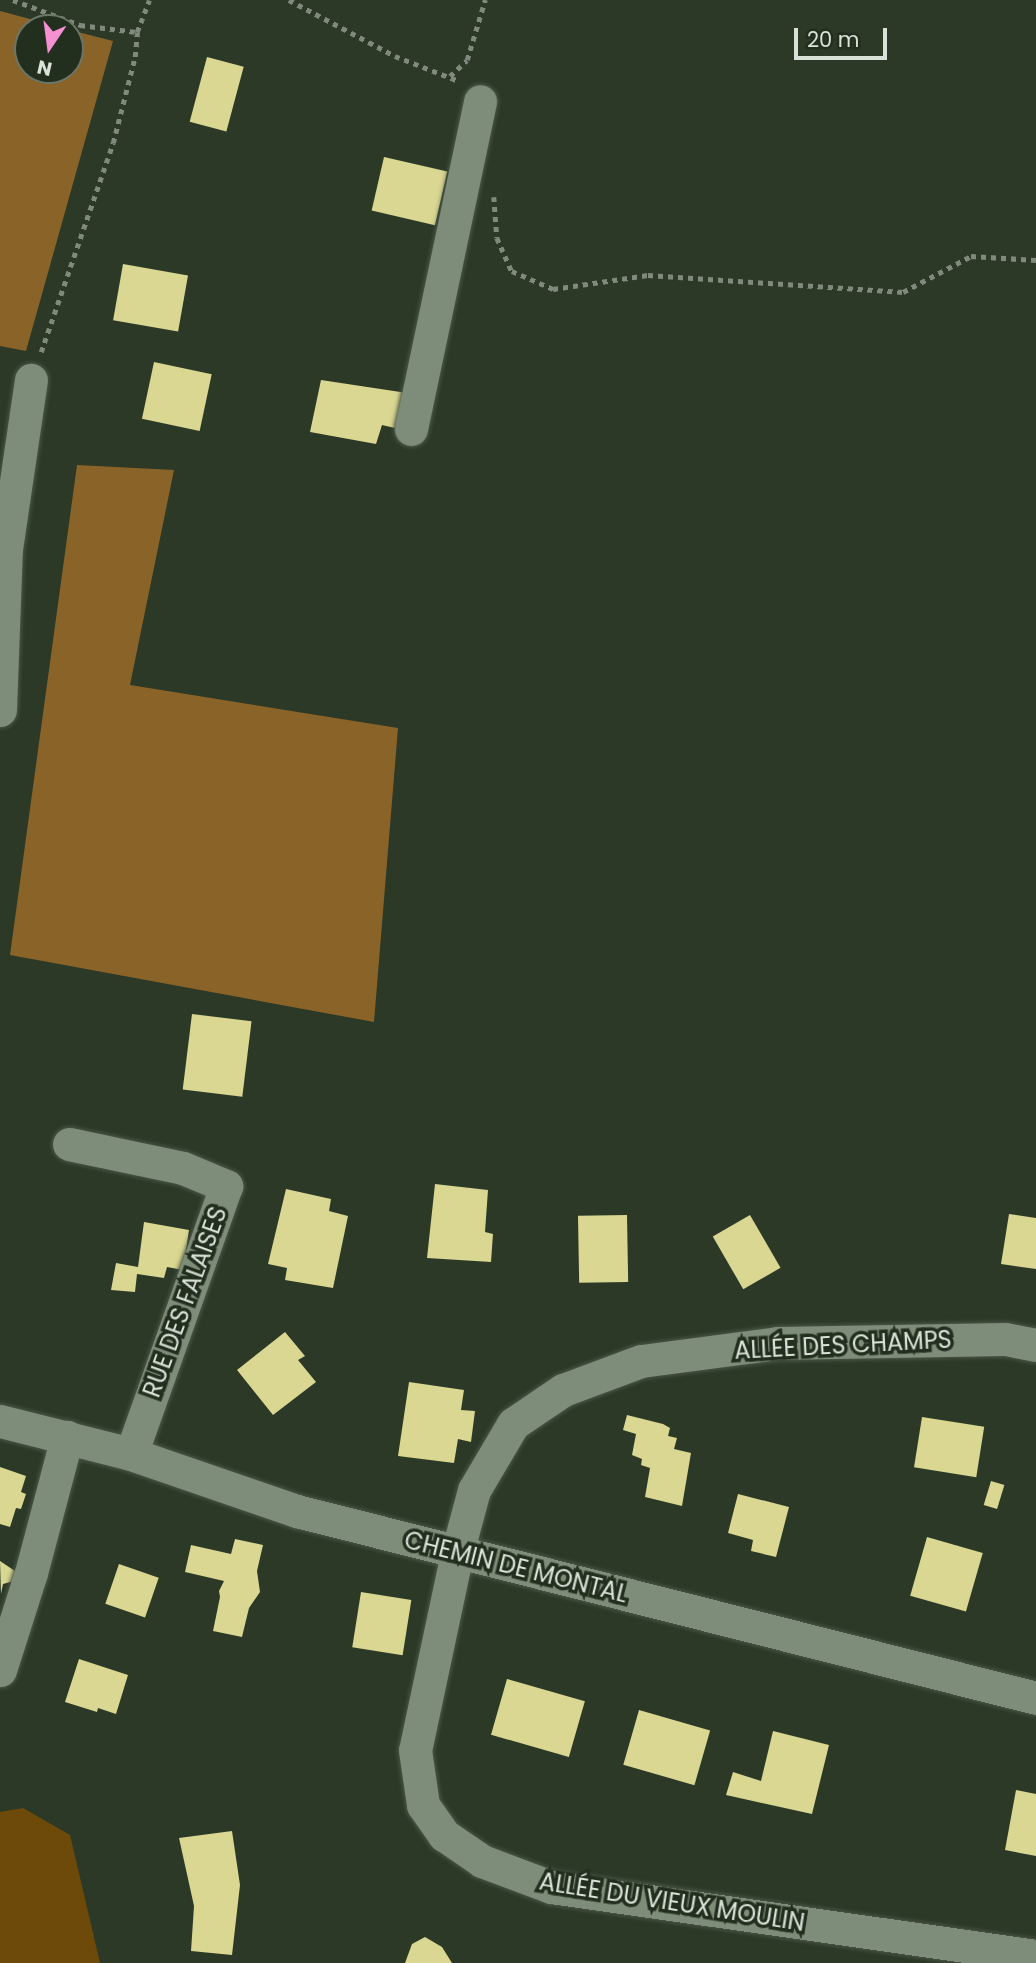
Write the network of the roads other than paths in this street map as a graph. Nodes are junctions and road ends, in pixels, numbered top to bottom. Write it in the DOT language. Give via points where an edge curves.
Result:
graph roads {
  1 [pos="480,101"];
  2 [pos="31,380"];
  3 [pos="411,429"];
  4 [pos="1,704"];
  5 [pos="69,1144"];
  6 [pos="1036,1345"];
  7 [pos="0,1421"];
  8 [pos="67,1437"];
  9 [pos="131,1454"];
  10 [pos="457,1553"];
  11 [pos="0,1670"];
  12 [pos="1036,1698"];
  13 [pos="1036,1956"];
  1 -- 3 [label="street"];
  2 -- 4 [label="street" via="6,549"];
  5 -- 9 [label="street, RUE DES FALAISES" via="183,1168 226,1186"];
  6 -- 10 [label="street, ALLÉE DES CHAMPS" via="1004,1339 778,1343 641,1361 563,1390 513,1424 474,1490"];
  7 -- 8 [label="street, CHEMIN DE MONTAL"];
  8 -- 9 [label="street, CHEMIN DE MONTAL"];
  8 -- 11 [label="street"];
  9 -- 10 [label="street, CHEMIN DE MONTAL" via="297,1511"];
  10 -- 12 [label="street, CHEMIN DE MONTAL"];
  10 -- 13 [label="street, ALLÉE DU VIEUX MOULIN" via="415,1750 423,1805 453,1842 482,1861 551,1887"];
}
